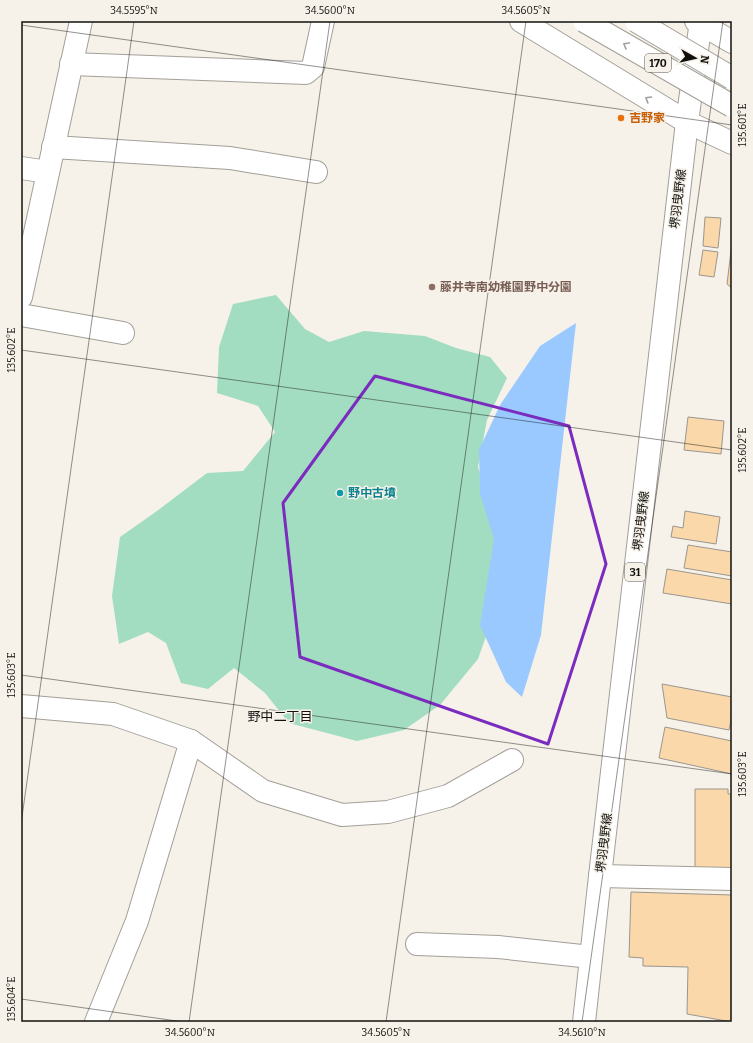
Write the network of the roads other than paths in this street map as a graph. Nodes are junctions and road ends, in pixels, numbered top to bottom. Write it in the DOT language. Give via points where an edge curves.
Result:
graph roads {
  1 [pos="81,21"];
  2 [pos="323,21"];
  3 [pos="521,21"];
  4 [pos="584,21"];
  5 [pos="636,21"];
  6 [pos="699,22"];
  7 [pos="732,42"];
  8 [pos="71,64"];
  9 [pos="732,78"];
  10 [pos="732,106"];
  11 [pos="687,122"];
  12 [pos="732,143"];
  13 [pos="53,147"];
  14 [pos="21,168"];
  15 [pos="48,172"];
  16 [pos="316,172"];
  17 [pos="21,297"];
  18 [pos="21,315"];
  19 [pos="123,333"];
  20 [pos="21,706"];
  21 [pos="191,741"];
  22 [pos="512,760"];
  23 [pos="600,876"];
  24 [pos="732,879"];
  25 [pos="417,944"];
  26 [pos="591,957"];
  27 [pos="96,1022"];
  28 [pos="584,1022"];
  1 -- 8 [label="main road"];
  2 -- 8 [label="main road" via="313,67 306,73"];
  11 -- 3 [label="main road, one-way"];
  10 -- 4 [label="main road, 170, one-way, bridge"];
  5 -- 9 [label="main road, 170, bridge"];
  6 -- 7 [label="main road"];
  6 -- 11 [label="main road, 堺羽曳野線 / 31"];
  8 -- 13 [label="main road"];
  11 -- 12 [label="main road"];
  11 -- 23 [label="main road, 堺羽曳野線 / 31"];
  13 -- 15 [label="main road"];
  13 -- 16 [label="main road" via="230,158"];
  14 -- 15 [label="main road"];
  15 -- 17 [label="main road"];
  18 -- 19 [label="main road"];
  20 -- 21 [label="main road" via="113,714"];
  21 -- 22 [label="main road" via="263,791 342,815 388,812 448,796"];
  21 -- 27 [label="main road" via="137,921"];
  23 -- 24 [label="main road"];
  23 -- 26 [label="main road, 堺羽曳野線 / 31"];
  25 -- 26 [label="main road" via="498,947"];
  26 -- 28 [label="main road, 堺羽曳野線 / 31"];
}
